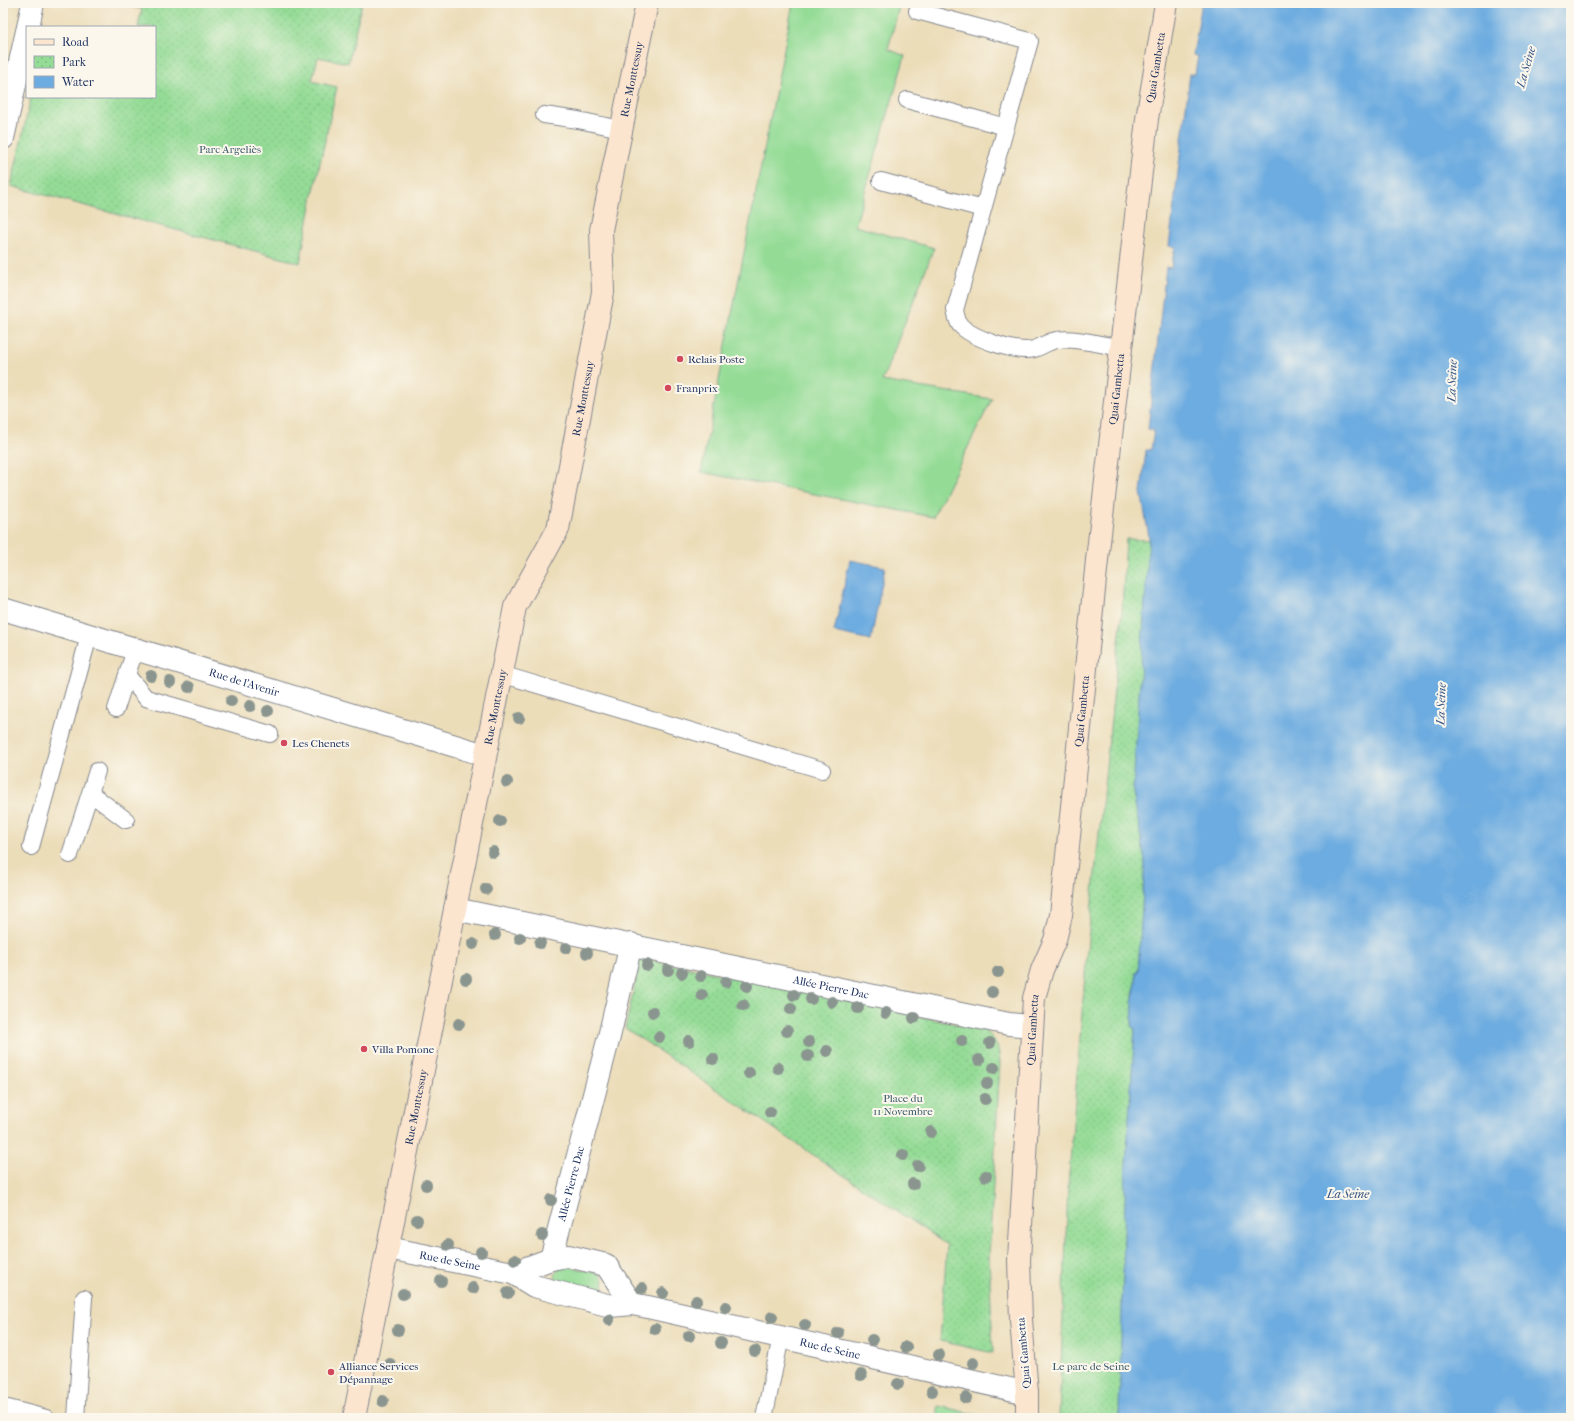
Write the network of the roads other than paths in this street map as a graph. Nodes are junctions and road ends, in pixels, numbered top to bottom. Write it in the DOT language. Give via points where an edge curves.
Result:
graph roads {
  1 [pos="33,3"];
  2 [pos="647,3"];
  3 [pos="1166,3"];
  4 [pos="916,11"];
  5 [pos="28,26"];
  6 [pos="26,35"];
  7 [pos="908,100"];
  8 [pos="544,115"];
  9 [pos="1006,127"];
  10 [pos="621,129"];
  11 [pos="3,138"];
  12 [pos="881,181"];
  13 [pos="983,209"];
  14 [pos="1121,348"];
  15 [pos="3,609"];
  16 [pos="89,636"];
  17 [pos="134,650"];
  18 [pos="501,674"];
  19 [pos="127,675"];
  20 [pos="116,709"];
  21 [pos="270,734"];
  22 [pos="485,755"];
  23 [pos="822,770"];
  24 [pos="97,771"];
  25 [pos="90,793"];
  26 [pos="126,820"];
  27 [pos="31,847"];
  28 [pos="70,855"];
  29 [pos="455,909"];
  30 [pos="630,944"];
  31 [pos="1032,1026"];
  32 [pos="388,1248"];
  33 [pos="552,1259"];
  34 [pos="513,1273"];
  35 [pos="84,1298"];
  36 [pos="632,1304"];
  37 [pos="781,1337"];
  38 [pos="1027,1393"];
  39 [pos="8,1408"];
  40 [pos="46,1418"];
  41 [pos="76,1418"];
  42 [pos="354,1418"];
  43 [pos="764,1418"];
  44 [pos="1027,1418"];
  1 -- 5 [label="street"];
  2 -- 10 [label="main road, Rue Monttessuy"];
  3 -- 14 [label="main road, Quai Gambetta" via="1147,119"];
  4 -- 9 [label="lane" via="1030,41"];
  6 -- 11 [label="street"];
  7 -- 9 [label="lane"];
  8 -- 10 [label="lane"];
  9 -- 13 [label="lane"];
  10 -- 18 [label="main road, Rue Monttessuy" via="601,230 603,292 558,529 515,606"];
  12 -- 13 [label="lane"];
  13 -- 14 [label="lane" via="955,310 959,324 970,334 986,341 1018,348 1035,349 1047,342 1068,340"];
  14 -- 31 [label="main road, Quai Gambetta" via="1090,621 1061,915 1055,940 1042,970 1034,998"];
  15 -- 16 [label="street, Rue de l'Avenir"];
  16 -- 17 [label="street, Rue de l'Avenir"];
  16 -- 27 [label="lane"];
  17 -- 19 [label="lane"];
  17 -- 22 [label="street, Rue de l'Avenir"];
  18 -- 22 [label="main road, Rue Monttessuy"];
  18 -- 23 [label="lane"];
  19 -- 20 [label="lane"];
  19 -- 21 [label="lane" via="146,698"];
  22 -- 29 [label="main road, Rue Monttessuy"];
  24 -- 25 [label="lane"];
  25 -- 26 [label="lane"];
  25 -- 28 [label="lane"];
  29 -- 30 [label="street, Allée Pierre Dac"];
  29 -- 32 [label="main road, Rue Monttessuy"];
  30 -- 31 [label="street, Allée Pierre Dac" via="1009,1024"];
  30 -- 33 [label="street, Allée Pierre Dac"];
  31 -- 38 [label="main road, Quai Gambetta" via="1019,1260"];
  32 -- 34 [label="street, Rue de Seine"];
  32 -- 42 [label="main road, Rue Monttessuy"];
  33 -- 34 [label="street"];
  33 -- 36 [label="street" via="568,1256 606,1265"];
  34 -- 36 [label="street, Rue de Seine" via="534,1286 611,1306"];
  35 -- 41 [label="lane"];
  36 -- 37 [label="street, Rue de Seine"];
  37 -- 38 [label="street, Rue de Seine"];
  37 -- 43 [label="lane"];
  38 -- 44 [label="main road, Quai Gambetta"];
  39 -- 40 [label="lane"];
}
